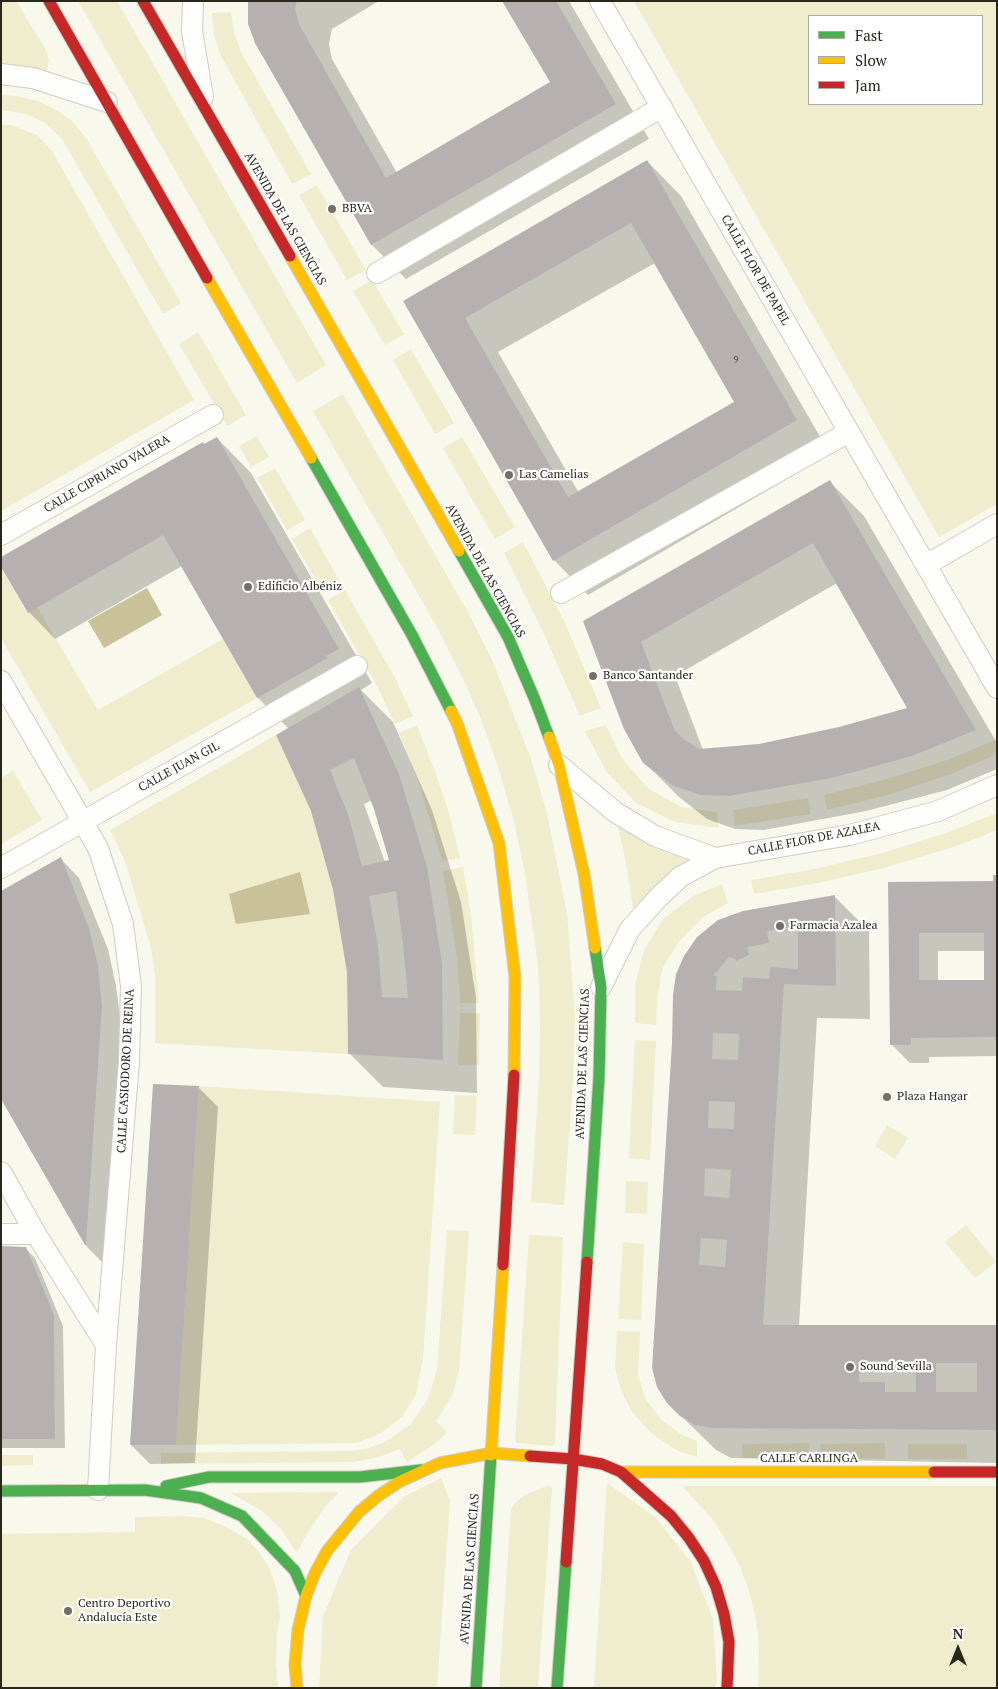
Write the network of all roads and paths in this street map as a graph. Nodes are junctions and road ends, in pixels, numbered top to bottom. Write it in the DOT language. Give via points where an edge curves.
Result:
graph roads {
  1 [pos="49,1"];
  2 [pos="143,1"];
  3 [pos="193,1"];
  4 [pos="600,1"];
  5 [pos="1,74"];
  6 [pos="107,102"];
  7 [pos="662,107"];
  8 [pos="205,109"];
  9 [pos="377,272"];
  10 [pos="213,415"];
  11 [pos="849,432"];
  12 [pos="997,524"];
  13 [pos="1,534"];
  14 [pos="926,565"];
  15 [pos="561,593"];
  16 [pos="357,666"];
  17 [pos="1,681"];
  18 [pos="997,688"];
  19 [pos="559,765"];
  20 [pos="997,785"];
  21 [pos="83,821"];
  22 [pos="715,858"];
  23 [pos="1,868"];
  24 [pos="600,987"];
  25 [pos="1,1172"];
  26 [pos="1,1234"];
  27 [pos="36,1234"];
  28 [pos="106,1344"];
  29 [pos="492,1452"];
  30 [pos="573,1459"];
  31 [pos="421,1470"];
  32 [pos="621,1472"];
  33 [pos="997,1472"];
  34 [pos="1,1490"];
  35 [pos="98,1490"];
  36 [pos="144,1490"];
  37 [pos="306,1596"];
  38 [pos="297,1688"];
  39 [pos="476,1688"];
  40 [pos="558,1688"];
  41 [pos="727,1688"];
  1 -- 6 [label="main road, AVENIDA DE LAS CIENCIAS"];
  2 -- 8 [label="main road, AVENIDA DE LAS CIENCIAS"];
  3 -- 8 [label="street" via="192,31"];
  4 -- 7 [label="street, CALLE FLOR DE PAPEL"];
  5 -- 6 [label="street" via="33,78"];
  6 -- 29 [label="main road, AVENIDA DE LAS CIENCIAS" via="412,634 457,723 499,843 515,977 514,1086"];
  7 -- 9 [label="street"];
  7 -- 11 [label="street, CALLE FLOR DE PAPEL"];
  8 -- 19 [label="main road, AVENIDA DE LAS CIENCIAS" via="508,637"];
  10 -- 13 [label="street, CALLE CIPRIANO VALERA"];
  11 -- 14 [label="street, CALLE FLOR DE PAPEL"];
  11 -- 15 [label="street"];
  12 -- 14 [label="street"];
  14 -- 18 [label="street, CALLE FLOR DE PAPEL"];
  16 -- 21 [label="street, CALLE JUAN GIL"];
  17 -- 21 [label="street, CALLE CASIODORO DE REINA"];
  19 -- 22 [label="street" via="615,812 655,836"];
  19 -- 24 [label="main road, AVENIDA DE LAS CIENCIAS" via="584,874"];
  20 -- 22 [label="street, CALLE FLOR DE AZALEA" via="938,812 859,832"];
  21 -- 23 [label="street, CALLE JUAN GIL"];
  21 -- 28 [label="street, CALLE CASIODORO DE REINA" via="98,848 122,924 131,986 129,1061"];
  22 -- 24 [label="street" via="680,877 630,929"];
  24 -- 30 [label="main road, AVENIDA DE LAS CIENCIAS" via="597,1104"];
  25 -- 27 [label="street"];
  26 -- 27 [label="street"];
  27 -- 28 [label="street"];
  28 -- 35 [label="street, CALLE CASIODORO DE REINA"];
  29 -- 30 [label="main road"];
  29 -- 31 [label="main road" via="456,1458"];
  29 -- 39 [label="main road, AVENIDA DE LAS CIENCIAS"];
  30 -- 32 [label="main road" via="602,1464"];
  30 -- 40 [label="main road, AVENIDA DE LAS CIENCIAS"];
  31 -- 36 [label="main road" via="360,1478 209,1478"];
  31 -- 37 [label="main road" via="378,1496 353,1518 327,1551"];
  32 -- 33 [label="main road, CALLE CARLINGA"];
  32 -- 41 [label="main road" via="671,1516 704,1561 724,1614 729,1642"];
  34 -- 35 [label="main road"];
  35 -- 36 [label="main road"];
  36 -- 37 [label="main road" via="201,1498 242,1516 294,1572"];
  37 -- 38 [label="main road" via="298,1630"];
}
